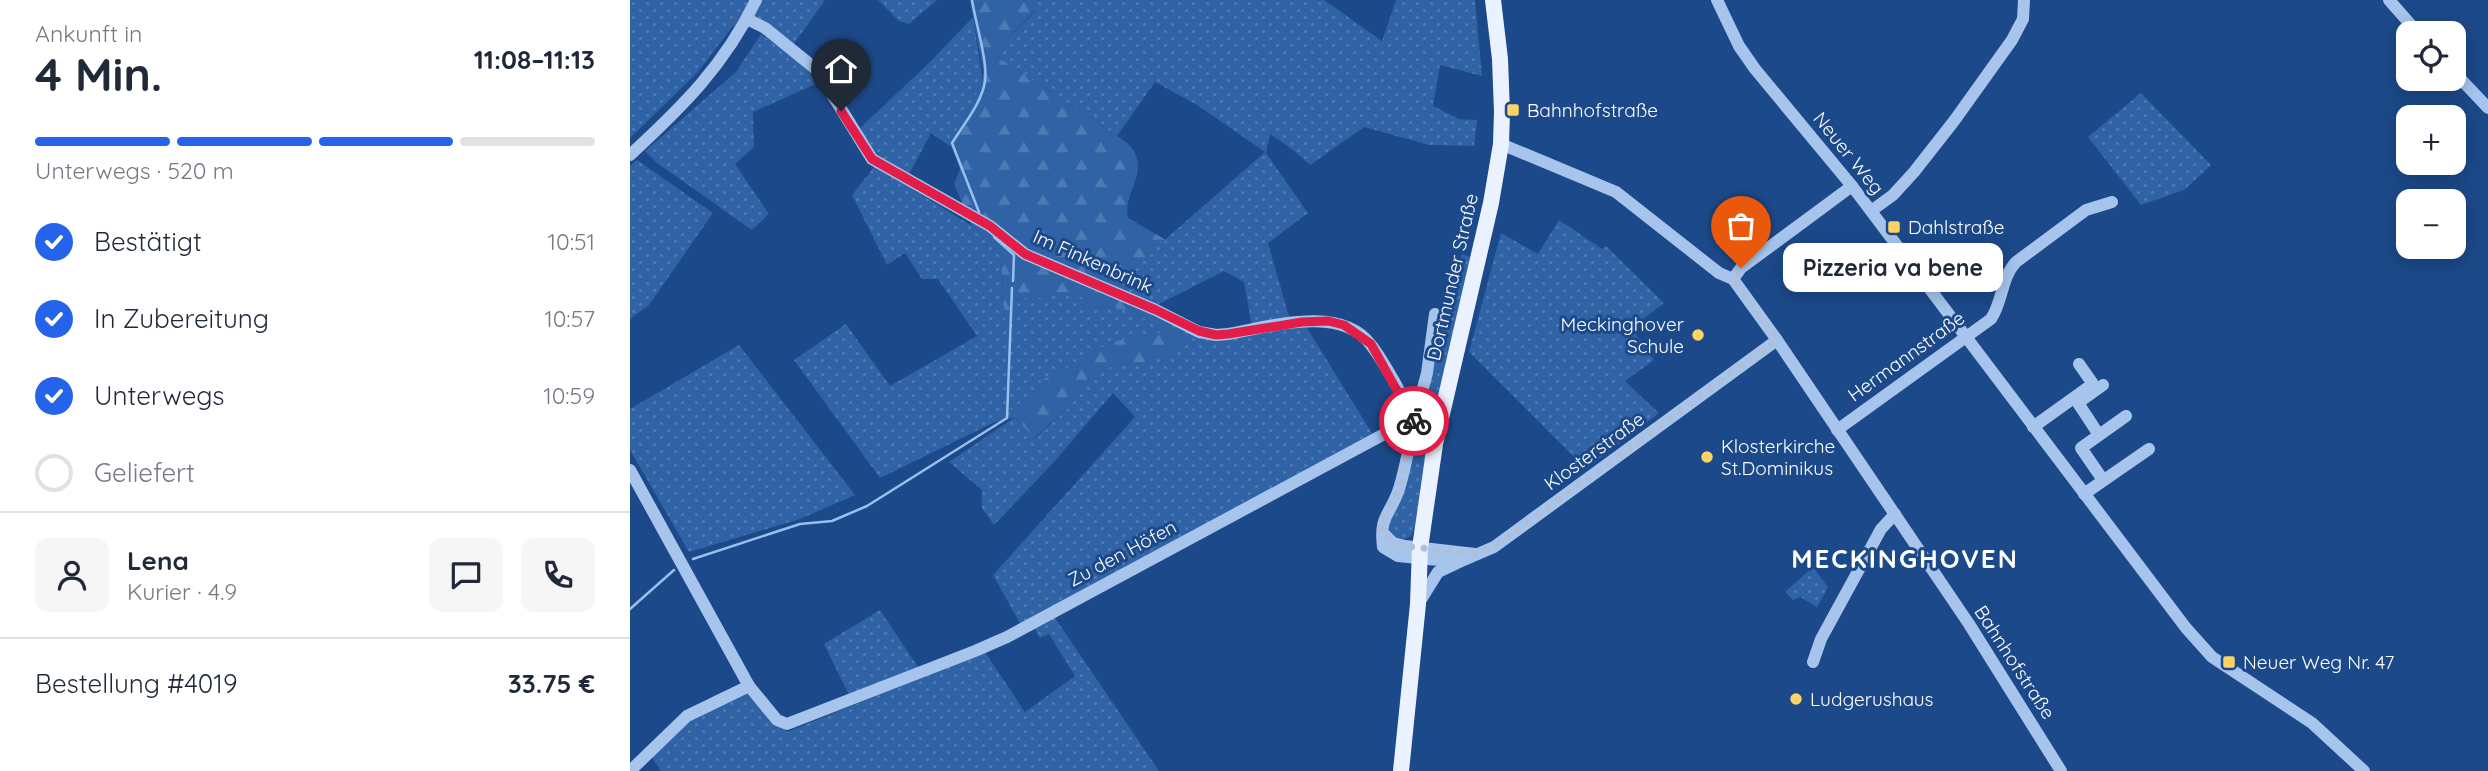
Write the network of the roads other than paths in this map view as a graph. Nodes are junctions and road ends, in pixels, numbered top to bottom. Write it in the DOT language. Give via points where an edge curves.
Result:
graph roads {
  1 [pos="756,0"];
  2 [pos="1493,0"];
  3 [pos="1717,0"];
  4 [pos="2024,0"];
  5 [pos="2389,0"];
  6 [pos="747,19"];
  7 [pos="2407,21"];
  8 [pos="2466,85"];
  9 [pos="2488,108"];
  10 [pos="1501,144"];
  11 [pos="630,155"];
  12 [pos="1852,186"];
  13 [pos="2112,202"];
  14 [pos="1871,211"];
  15 [pos="1733,279"];
  16 [pos="1436,314"];
  17 [pos="1965,336"];
  18 [pos="1777,340"];
  19 [pos="2079,364"];
  20 [pos="2103,385"];
  21 [pos="2076,400"];
  22 [pos="2126,416"];
  23 [pos="1415,420"];
  24 [pos="2034,427"];
  25 [pos="1837,430"];
  26 [pos="2099,435"];
  27 [pos="2149,449"];
  28 [pos="630,471"];
  29 [pos="2103,480"];
  30 [pos="2084,494"];
  31 [pos="1895,514"];
  32 [pos="1420,553"];
  33 [pos="1475,554"];
  34 [pos="1459,562"];
  35 [pos="1418,604"];
  36 [pos="1813,662"];
  37 [pos="749,685"];
  38 [pos="630,771"];
  39 [pos="1401,771"];
  40 [pos="2061,771"];
  41 [pos="2364,771"];
  1 -- 6 [label="street"];
  2 -- 10 [label="main road, Dortmunder Straße" via="1503,112"];
  3 -- 12 [label="street, Neuer Weg" via="1755,69"];
  4 -- 14 [label="street" via="2023,19 1983,80 1914,173"];
  5 -- 7 [label="street"];
  6 -- 11 [label="street" via="712,74"];
  6 -- 23 [label="street, Im Finkenbrink" via="817,70 872,159 990,226 1025,254 1209,334 1302,322 1344,325 1371,344"];
  8 -- 9 [label="street"];
  10 -- 15 [label="street, Bahnhofstraße" via="1616,192 1719,274"];
  10 -- 32 [label="main road, Dortmunder Straße" via="1438,426"];
  12 -- 14 [label="street, Neuer Weg"];
  12 -- 15 [label="street" via="1741,268"];
  13 -- 17 [label="street, Hermannstraße" via="2086,210 2016,262 1997,311"];
  14 -- 17 [label="street, Neuer Weg"];
  15 -- 18 [label="street, Bahnhofstraße"];
  16 -- 23 [label="street"];
  17 -- 24 [label="street, Neuer Weg"];
  17 -- 25 [label="street, Hermannstraße"];
  18 -- 25 [label="street, Bahnhofstraße"];
  18 -- 33 [label="street, Klosterstraße" via="1508,538"];
  19 -- 21 [label="street" via="2093,384"];
  20 -- 21 [label="street"];
  21 -- 24 [label="street"];
  21 -- 26 [label="street"];
  22 -- 26 [label="street"];
  23 -- 32 [label="street" via="1398,492 1381,529 1383,547 1398,556"];
  23 -- 37 [label="street, Zu den Höfen" via="975,651 787,724 777,720"];
  24 -- 30 [label="street, Neuer Weg"];
  25 -- 31 [label="street, Bahnhofstraße"];
  26 -- 29 [label="street" via="2081,448"];
  27 -- 29 [label="street"];
  28 -- 37 [label="street, Zu den Höfen"];
  29 -- 30 [label="street"];
  30 -- 41 [label="street, Neuer Weg" via="2213,657 2312,723"];
  31 -- 36 [label="street" via="1881,529"];
  31 -- 40 [label="street, Bahnhofstraße"];
  32 -- 33 [label="street"];
  32 -- 34 [label="street"];
  32 -- 35 [label="main road, Dortmunder Straße"];
  33 -- 34 [label="street, Klosterstraße"];
  34 -- 35 [label="street, Klosterstraße" via="1438,572"];
  35 -- 39 [label="main road, Dortmunder Straße"];
  37 -- 38 [label="street" via="687,716"];
}
